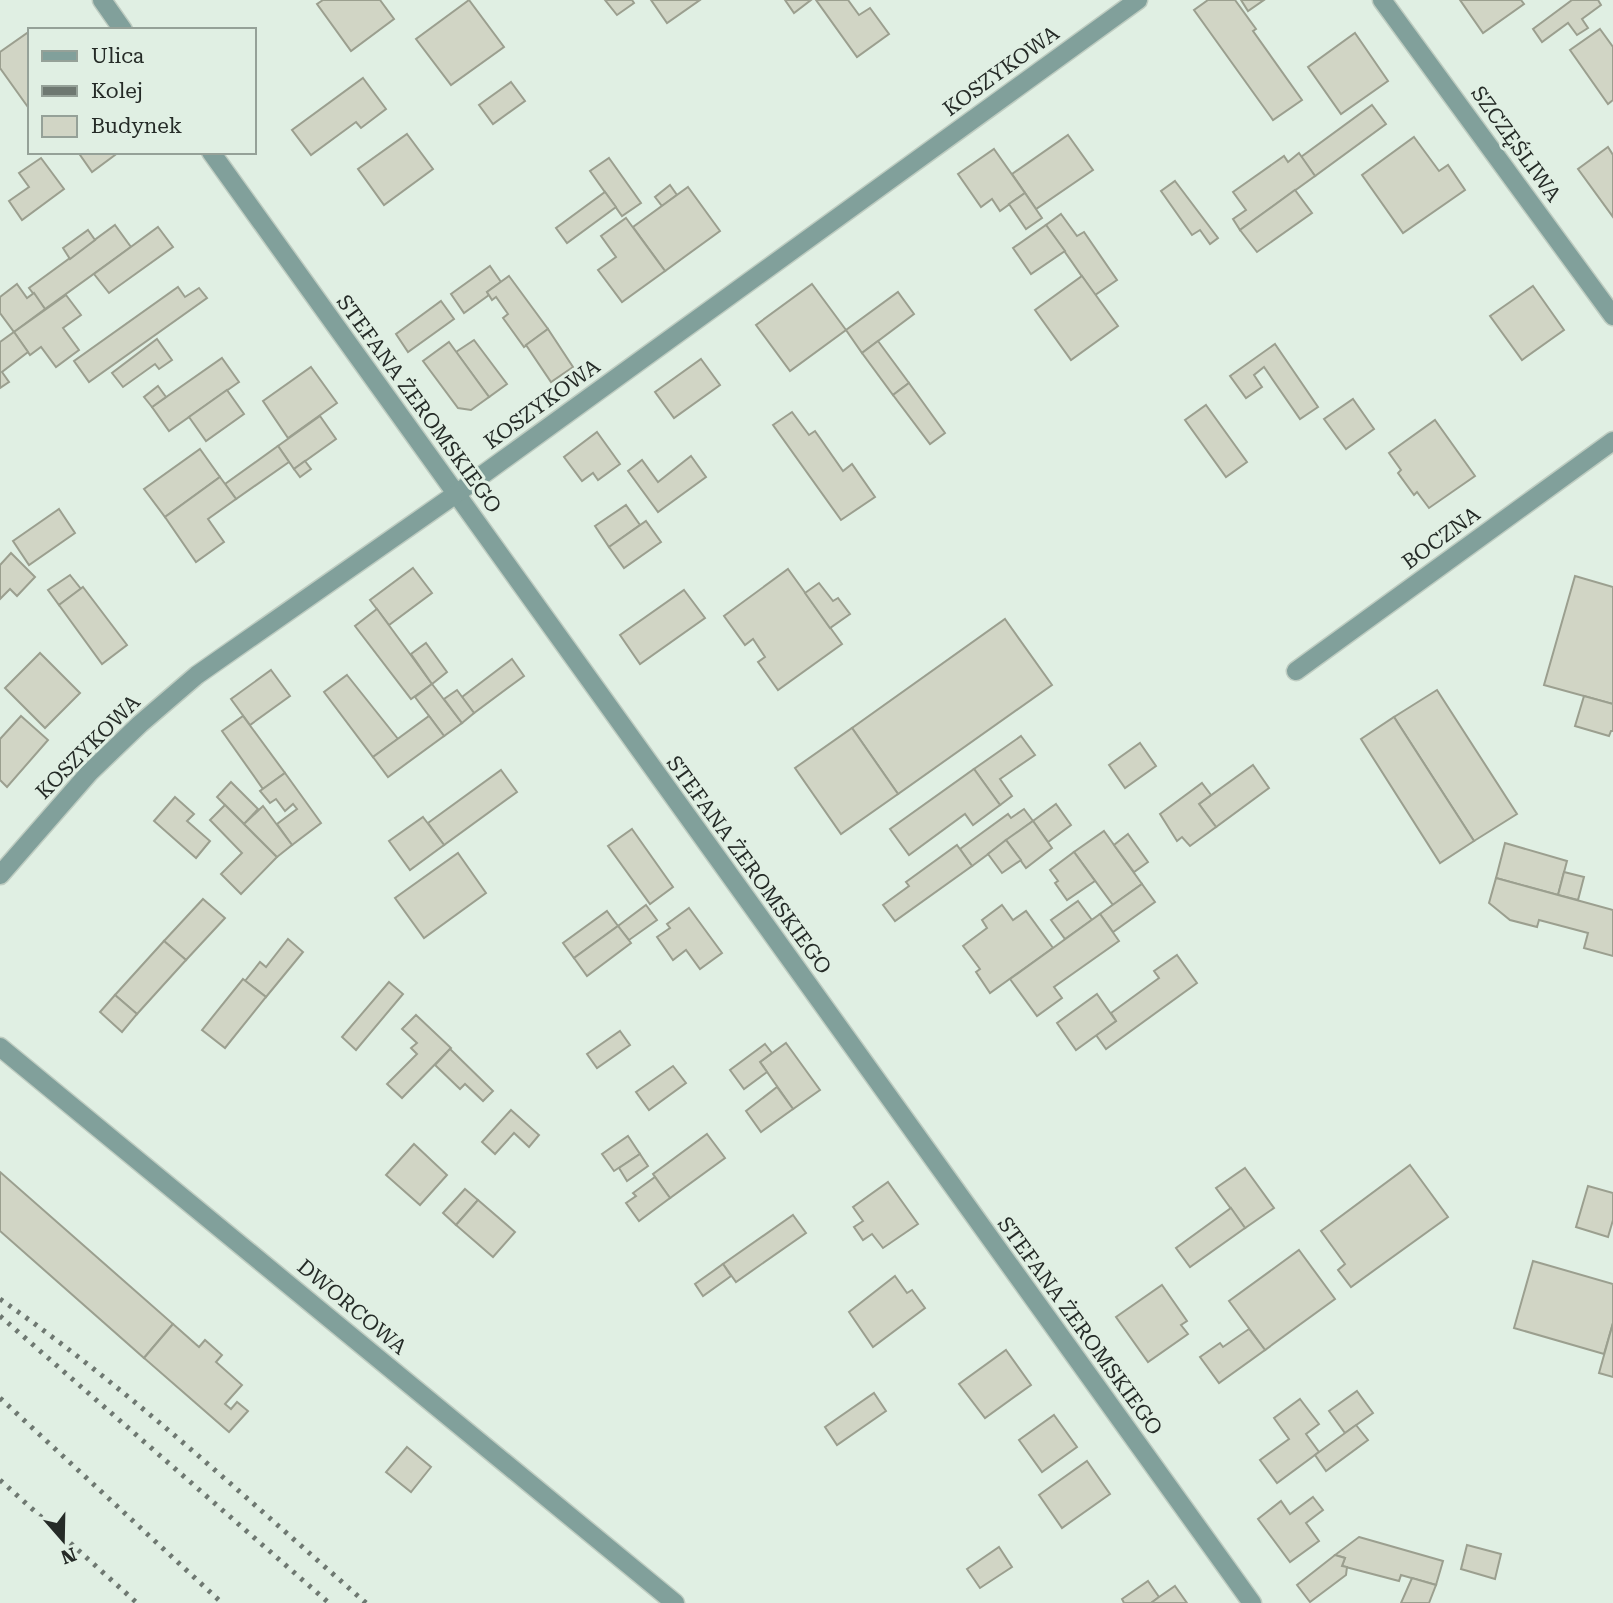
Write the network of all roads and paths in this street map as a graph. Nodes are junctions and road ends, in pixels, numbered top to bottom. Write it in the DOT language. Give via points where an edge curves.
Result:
graph roads {
  1 [pos="102,0"];
  2 [pos="1138,0"];
  3 [pos="1382,0"];
  4 [pos="122,28"];
  5 [pos="212,154"];
  6 [pos="1613,316"];
  7 [pos="1613,441"];
  8 [pos="456,494"];
  9 [pos="1296,671"];
  10 [pos="0,874"];
  11 [pos="0,1047"];
  12 [pos="675,1603"];
  13 [pos="1252,1603"];
  1 -- 4 [label="street"];
  2 -- 8 [label="street, KOSZYKOWA"];
  3 -- 6 [label="street, SZCZĘŚLIWA"];
  5 -- 8 [label="street, STEFANA ŻEROMSKIEGO"];
  7 -- 9 [label="street, BOCZNA"];
  8 -- 10 [label="street, KOSZYKOWA" via="197,675 89,773"];
  8 -- 13 [label="street, STEFANA ŻEROMSKIEGO"];
  11 -- 12 [label="street, DWORCOWA"];
}
